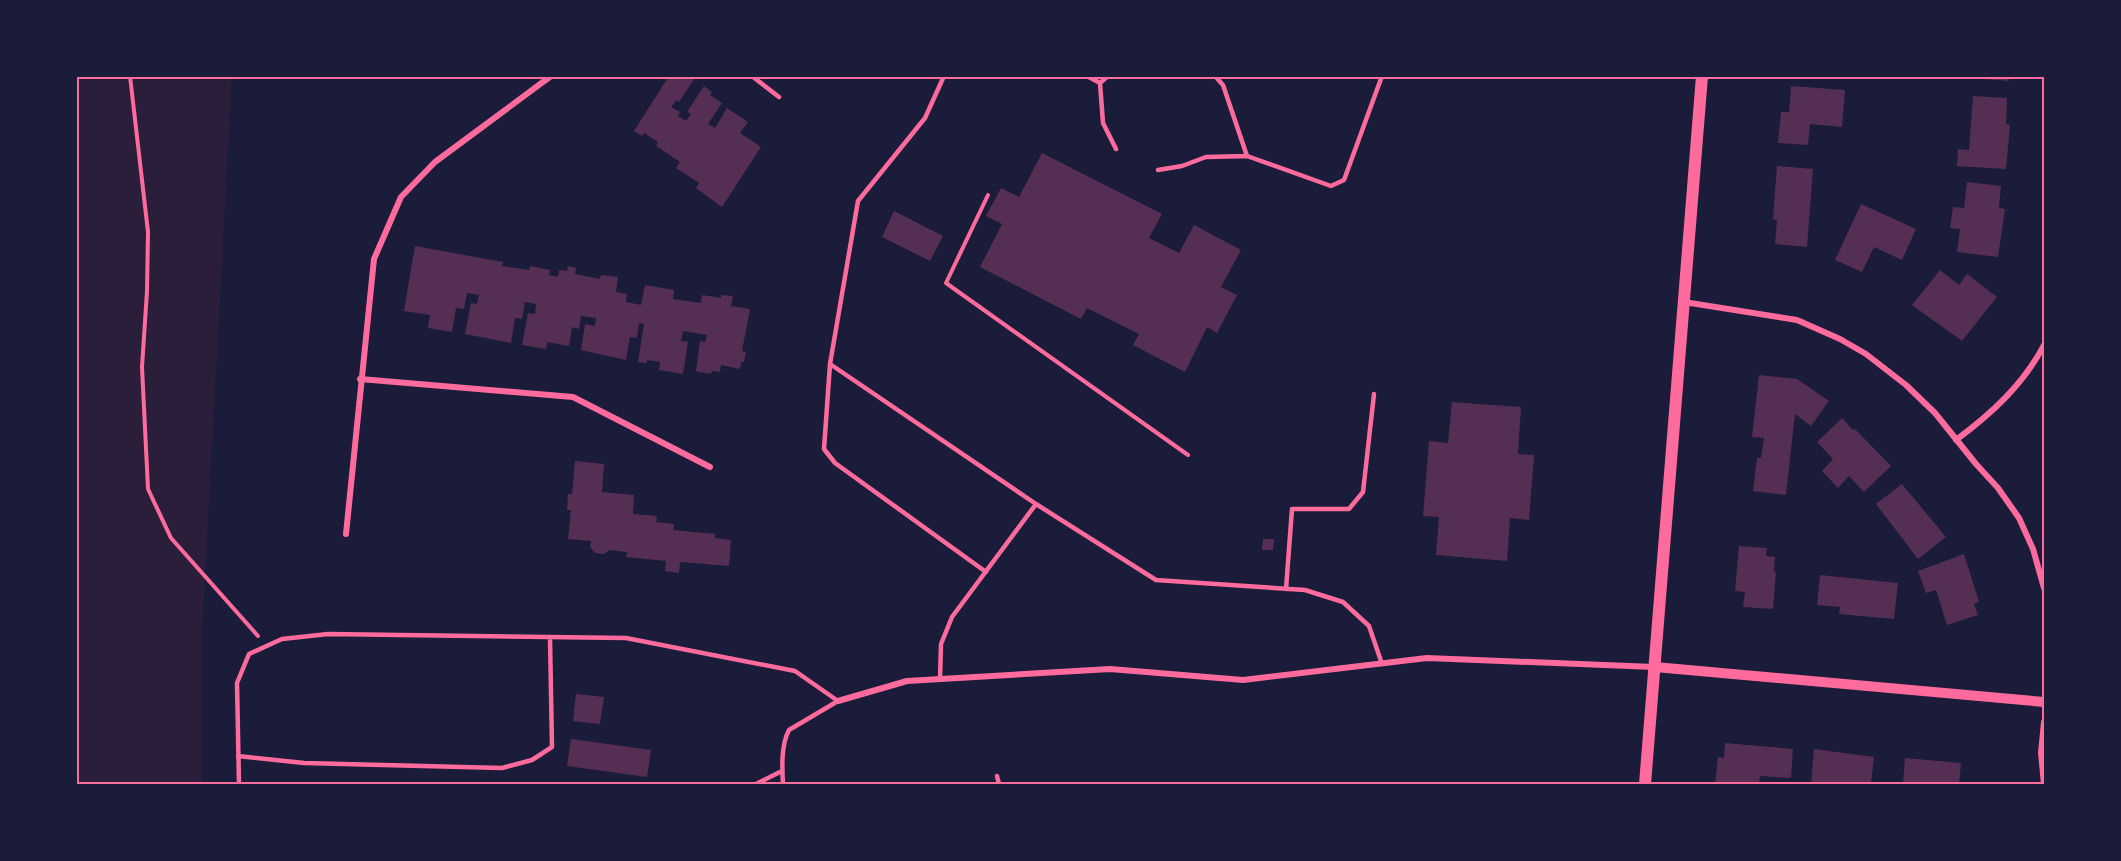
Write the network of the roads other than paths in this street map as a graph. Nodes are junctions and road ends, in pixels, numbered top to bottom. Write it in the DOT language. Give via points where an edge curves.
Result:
graph roads {
  1 [pos="551,76"];
  2 [pos="752,76"];
  3 [pos="944,76"];
  4 [pos="1087,76"];
  5 [pos="1108,76"];
  6 [pos="1215,76"];
  7 [pos="1382,76"];
  8 [pos="1702,76"];
  9 [pos="1100,83"];
  10 [pos="780,98"];
  11 [pos="1116,149"];
  12 [pos="1247,156"];
  13 [pos="1158,170"];
  14 [pos="1683,302"];
  15 [pos="2044,345"];
  16 [pos="830,364"];
  17 [pos="360,379"];
  18 [pos="1374,393"];
  19 [pos="1956,440"];
  20 [pos="710,467"];
  21 [pos="1036,504"];
  22 [pos="346,534"];
  23 [pos="986,572"];
  24 [pos="2044,588"];
  25 [pos="1286,589"];
  26 [pos="550,638"];
  27 [pos="1382,664"];
  28 [pos="1654,667"];
  29 [pos="940,679"];
  30 [pos="838,701"];
  31 [pos="2044,702"];
  32 [pos="2044,722"];
  33 [pos="238,756"];
  34 [pos="782,771"];
  35 [pos="997,776"];
  36 [pos="239,784"];
  37 [pos="756,784"];
  38 [pos="783,784"];
  39 [pos="999,784"];
  40 [pos="1645,784"];
  41 [pos="2044,784"];
  1 -- 17 [label="street" via="435,162 401,196 374,259"];
  2 -- 10 [label="lane"];
  3 -- 16 [label="lane" via="925,118 858,201"];
  4 -- 9 [label="lane"];
  5 -- 9 [label="lane"];
  6 -- 12 [label="lane" via="1223,85"];
  7 -- 12 [label="lane" via="1344,180 1331,186"];
  8 -- 14 [label="main road"];
  9 -- 11 [label="lane" via="1103,123"];
  12 -- 13 [label="lane" via="1206,157"];
  14 -- 19 [label="street" via="1797,320 1840,339 1906,385"];
  14 -- 28 [label="main road"];
  15 -- 19 [label="street" via="1989,415"];
  16 -- 21 [label="lane"];
  16 -- 23 [label="lane" via="824,449 836,463"];
  17 -- 20 [label="street" via="573,397"];
  17 -- 22 [label="street"];
  18 -- 25 [label="lane" via="1363,492 1349,509 1292,509"];
  19 -- 24 [label="street" via="2019,518"];
  21 -- 23 [label="lane"];
  21 -- 25 [label="lane" via="1156,580"];
  23 -- 29 [label="lane" via="952,617 941,644"];
  25 -- 27 [label="lane" via="1305,590 1343,602 1369,626"];
  26 -- 30 [label="lane" via="626,638 795,671"];
  26 -- 33 [label="lane" via="328,634 282,639 249,654 237,683"];
  26 -- 33 [label="lane" via="552,747 532,760 502,768 303,763"];
  27 -- 28 [label="street" via="1426,658"];
  27 -- 29 [label="street" via="1243,680 1110,669"];
  28 -- 31 [label="street"];
  28 -- 40 [label="main road"];
  29 -- 30 [label="street" via="907,681"];
  30 -- 34 [label="lane" via="789,730"];
  32 -- 41 [label="street"];
  33 -- 36 [label="lane"];
  34 -- 37 [label="lane"];
  34 -- 38 [label="lane"];
  35 -- 39 [label="lane"];
}
